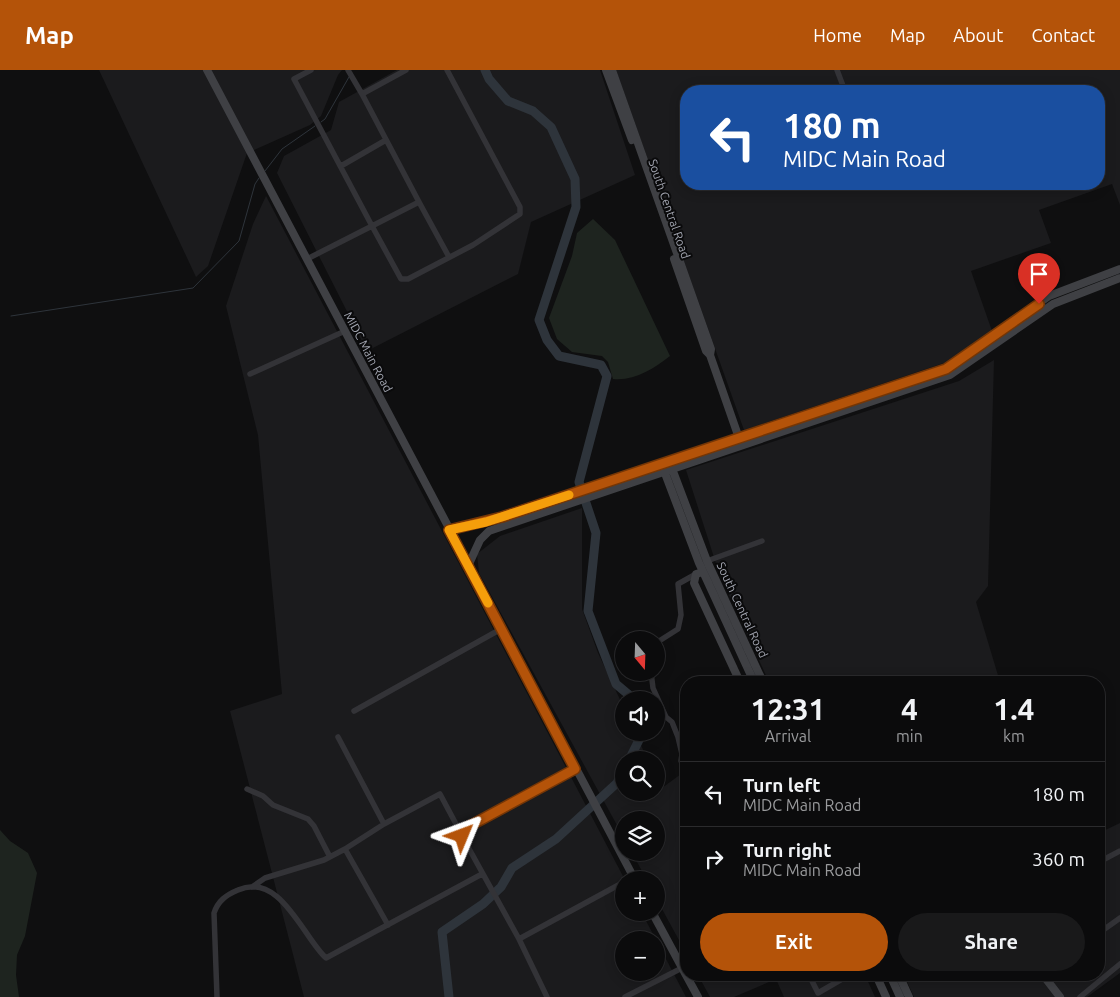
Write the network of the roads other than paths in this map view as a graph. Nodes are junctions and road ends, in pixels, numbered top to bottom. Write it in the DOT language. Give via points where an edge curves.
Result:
graph roads {
  1 [pos="207,70"];
  2 [pos="311,70"];
  3 [pos="348,70"];
  4 [pos="406,70"];
  5 [pos="447,70"];
  6 [pos="606,70"];
  7 [pos="612,70"];
  8 [pos="837,70"];
  9 [pos="843,85"];
  10 [pos="362,94"];
  11 [pos="386,140"];
  12 [pos="341,166"];
  13 [pos="419,202"];
  14 [pos="372,226"];
  15 [pos="449,257"];
  16 [pos="307,259"];
  17 [pos="1120,269"];
  18 [pos="1120,278"];
  19 [pos="344,331"];
  20 [pos="710,355"];
  21 [pos="250,374"];
  22 [pos="740,442"];
  23 [pos="666,463"];
  24 [pos="669,471"];
  25 [pos="449,530"];
  26 [pos="762,541"];
  27 [pos="707,561"];
  28 [pos="468,566"];
  29 [pos="700,573"];
  30 [pos="502,629"];
  31 [pos="665,637"];
  32 [pos="737,676"];
  33 [pos="751,676"];
  34 [pos="760,676"];
  35 [pos="652,681"];
  36 [pos="354,711"];
  37 [pos="338,737"];
  38 [pos="680,746"];
  39 [pos="575,769"];
  40 [pos="247,789"];
  41 [pos="384,824"];
  42 [pos="464,829"];
  43 [pos="345,849"];
  44 [pos="1120,851"];
  45 [pos="330,857"];
  46 [pos="1105,859"];
  47 [pos="628,871"];
  48 [pos="482,874"];
  49 [pos="252,887"];
  50 [pos="615,887"];
  51 [pos="1120,918"];
  52 [pos="657,921"];
  53 [pos="388,925"];
  54 [pos="1105,929"];
  55 [pos="519,939"];
  56 [pos="680,963"];
  57 [pos="1120,964"];
  58 [pos="680,974"];
  59 [pos="1105,976"];
  60 [pos="690,981"];
  61 [pos="812,981"];
  62 [pos="839,981"];
  63 [pos="879,981"];
  64 [pos="895,981"];
  65 [pos="897,981"];
  66 [pos="1048,981"];
  67 [pos="1099,981"];
  68 [pos="217,997"];
  69 [pos="547,997"];
  70 [pos="625,997"];
  71 [pos="698,997"];
  72 [pos="886,997"];
  73 [pos="900,997"];
  74 [pos="909,997"];
  75 [pos="1060,997"];
  76 [pos="1080,997"];
  1 -- 16 [label="street, MIDC Main Road"];
  2 -- 12 [label="street" via="294,79"];
  3 -- 10 [label="street"];
  4 -- 10 [label="street"];
  5 -- 15 [label="street" via="520,207 520,214 513,220"];
  6 -- 20 [label="street, South Central Road"];
  7 -- 20 [label="street, South Central Road" via="712,349"];
  8 -- 9 [label="street"];
  10 -- 11 [label="street"];
  11 -- 12 [label="street"];
  11 -- 13 [label="street"];
  12 -- 14 [label="street"];
  13 -- 14 [label="street"];
  13 -- 15 [label="street"];
  14 -- 15 [label="street" via="401,279 408,279"];
  14 -- 16 [label="street"];
  16 -- 19 [label="street, MIDC Main Road"];
  17 -- 22 [label="street" via="1049,296 946,369"];
  18 -- 22 [label="street" via="1053,304 950,375"];
  19 -- 21 [label="street"];
  19 -- 25 [label="street, MIDC Main Road"];
  20 -- 22 [label="street, South Central Road"];
  22 -- 23 [label="street"];
  22 -- 24 [label="street"];
  23 -- 24 [label="street, South Central Road"];
  23 -- 25 [label="street" via="486,522"];
  24 -- 27 [label="street, South Central Road"];
  24 -- 28 [label="street" via="484,534"];
  24 -- 29 [label="street, South Central Road"];
  25 -- 28 [label="street, MIDC Main Road"];
  26 -- 27 [label="street"];
  27 -- 34 [label="street, South Central Road"];
  28 -- 30 [label="street, MIDC Main Road"];
  29 -- 31 [label="street" via="678,584 681,615 678,628"];
  29 -- 32 [label="street" via="694,584"];
  29 -- 33 [label="street, South Central Road"];
  30 -- 36 [label="street"];
  30 -- 39 [label="street, MIDC Main Road"];
  35 -- 38 [label="street"];
  37 -- 41 [label="street"];
  39 -- 42 [label="street"];
  39 -- 47 [label="street, MIDC Main Road"];
  40 -- 45 [label="street" via="273,805 308,819"];
  41 -- 42 [label="street" via="440,794 456,824"];
  41 -- 43 [label="street"];
  42 -- 48 [label="street" via="462,836"];
  43 -- 45 [label="street"];
  43 -- 53 [label="street"];
  44 -- 46 [label="street"];
  45 -- 49 [label="street" via="265,878"];
  48 -- 53 [label="street"];
  48 -- 55 [label="street"];
  49 -- 53 [label="street" via="271,893 288,907 326,958"];
  49 -- 68 [label="street" via="223,898 214,914"];
  50 -- 55 [label="street"];
  51 -- 54 [label="street"];
  52 -- 56 [label="street"];
  55 -- 69 [label="street"];
  57 -- 59 [label="street"];
  58 -- 70 [label="street"];
  60 -- 71 [label="street"];
  61 -- 62 [label="street" via="818,993"];
  63 -- 72 [label="street"];
  64 -- 73 [label="street"];
  65 -- 74 [label="street"];
  66 -- 75 [label="street"];
  67 -- 76 [label="street"];
}
